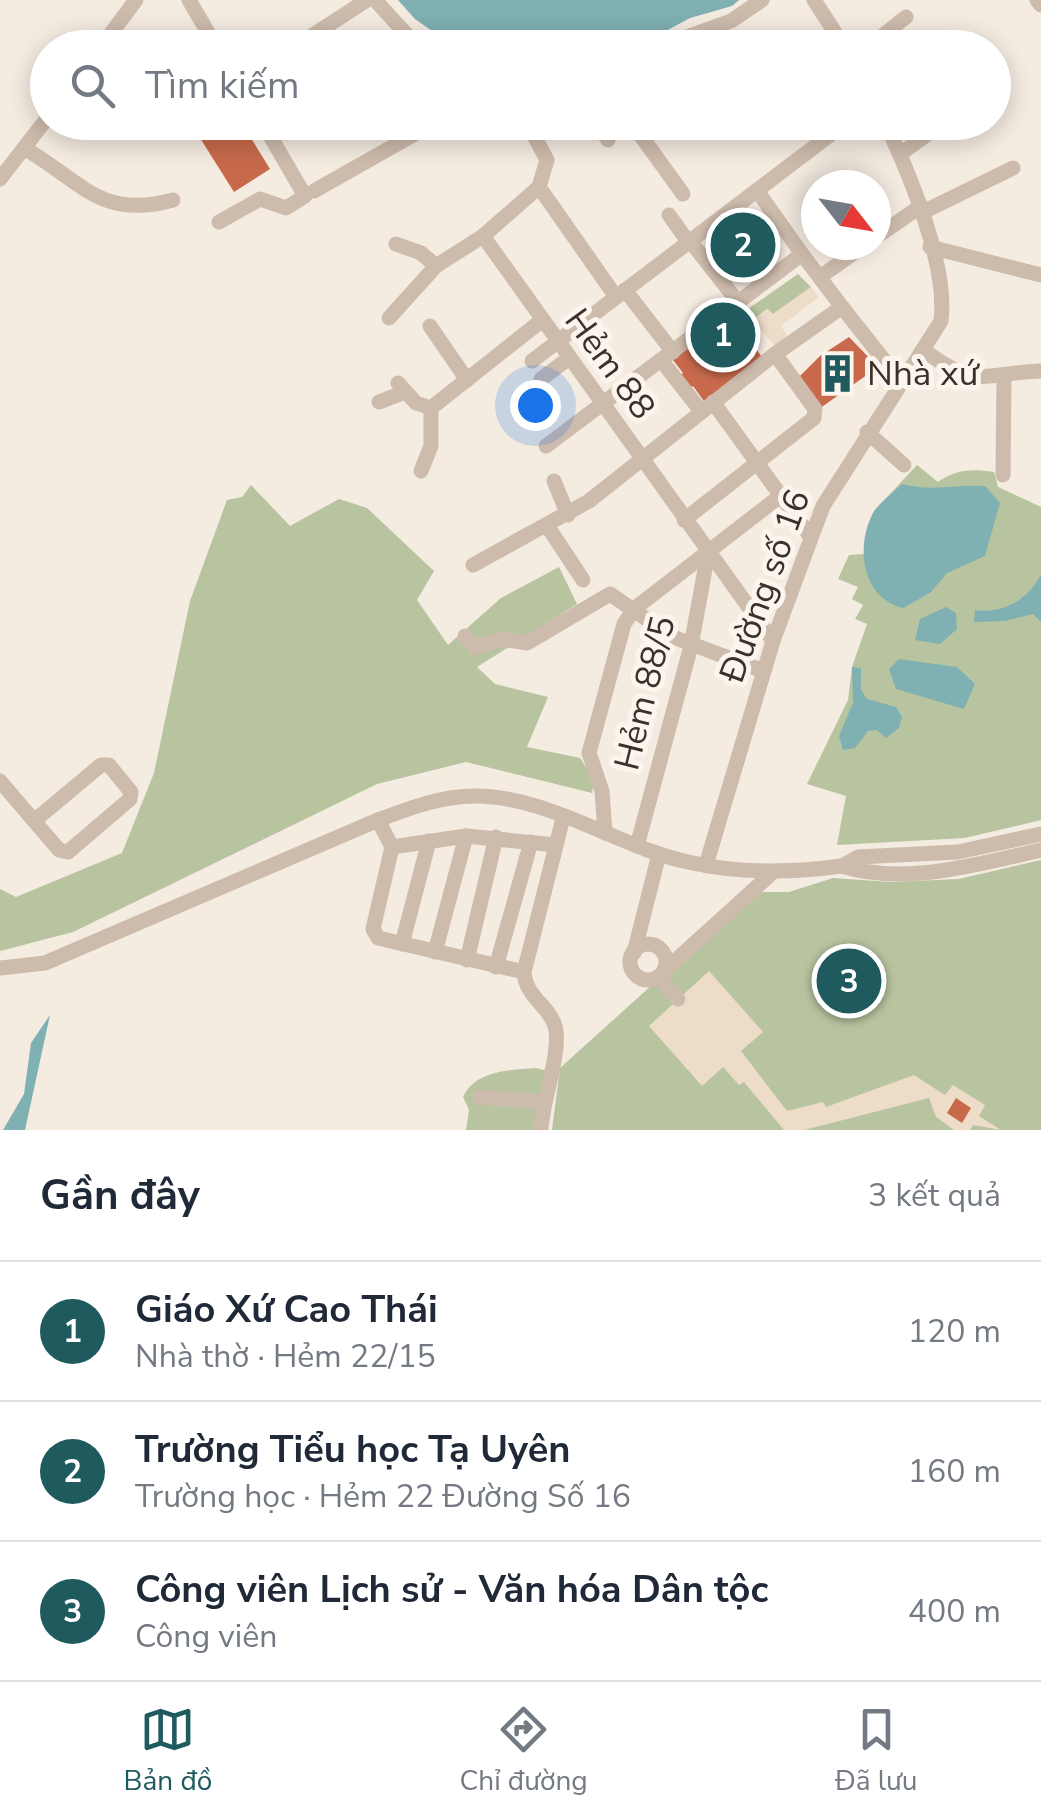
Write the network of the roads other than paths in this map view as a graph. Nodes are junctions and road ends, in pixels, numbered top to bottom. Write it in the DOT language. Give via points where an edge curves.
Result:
graph roads {
  1 [pos="136,0"];
  2 [pos="189,0"];
  3 [pos="367,0"];
  4 [pos="375,0"];
  5 [pos="762,0"];
  6 [pos="814,0"];
  7 [pos="906,17"];
  8 [pos="114,30"];
  9 [pos="206,30"];
  10 [pos="321,30"];
  11 [pos="402,30"];
  12 [pos="706,30"];
  13 [pos="833,30"];
  14 [pos="890,30"];
  15 [pos="30,140"];
  16 [pos="272,140"];
  17 [pos="404,140"];
  18 [pos="538,140"];
  19 [pos="644,140"];
  20 [pos="823,140"];
  21 [pos="893,140"];
  22 [pos="920,140"];
  23 [pos="24,148"];
  24 [pos="900,154"];
  25 [pos="1012,168"];
  26 [pos="0,179"];
  27 [pos="539,187"];
  28 [pos="758,192"];
  29 [pos="682,194"];
  30 [pos="304,197"];
  31 [pos="173,200"];
  32 [pos="922,209"];
  33 [pos="669,215"];
  34 [pos="219,222"];
  35 [pos="891,228"];
  36 [pos="690,242"];
  37 [pos="396,244"];
  38 [pos="488,244"];
  39 [pos="930,247"];
  40 [pos="801,253"];
  41 [pos="801,255"];
  42 [pos="807,260"];
  43 [pos="844,260"];
  44 [pos="436,266"];
  45 [pos="1041,275"];
  46 [pos="820,277"];
  47 [pos="621,294"];
  48 [pos="738,302"];
  49 [pos="842,307"];
  50 [pos="389,318"];
  51 [pos="541,322"];
  52 [pos="430,326"];
  53 [pos="556,342"];
  54 [pos="925,352"];
  55 [pos="775,354"];
  56 [pos="666,356"];
  57 [pos="568,360"];
  58 [pos="532,361"];
  59 [pos="1041,371"];
  60 [pos="1004,377"];
  61 [pos="541,378"];
  62 [pos="466,380"];
  63 [pos="902,383"];
  64 [pos="379,402"];
  65 [pos="603,405"];
  66 [pos="707,407"];
  67 [pos="431,408"];
  68 [pos="867,432"];
  69 [pos="546,446"];
  70 [pos="642,459"];
  71 [pos="756,465"];
  72 [pos="904,465"];
  73 [pos="422,471"];
  74 [pos="1003,475"];
  75 [pos="554,480"];
  76 [pos="779,497"];
  77 [pos="568,515"];
  78 [pos="684,520"];
  79 [pos="548,527"];
  80 [pos="810,536"];
  81 [pos="708,553"];
  82 [pos="473,565"];
  83 [pos="583,580"];
  84 [pos="634,610"];
  85 [pos="465,636"];
  86 [pos="773,641"];
  87 [pos="691,646"];
  88 [pos="763,671"];
  89 [pos="0,781"];
  90 [pos="563,818"];
  91 [pos="378,820"];
  92 [pos="34,821"];
  93 [pos="605,834"];
  94 [pos="1041,834"];
  95 [pos="466,836"];
  96 [pos="496,837"];
  97 [pos="429,842"];
  98 [pos="531,842"];
  99 [pos="556,845"];
  100 [pos="392,846"];
  101 [pos="637,846"];
  102 [pos="1041,850"];
  103 [pos="659,854"];
  104 [pos="706,865"];
  105 [pos="842,866"];
  106 [pos="772,872"];
  107 [pos="402,944"];
  108 [pos="434,952"];
  109 [pos="634,953"];
  110 [pos="466,960"];
  111 [pos="496,967"];
  112 [pos="0,968"];
  113 [pos="524,972"];
  114 [pos="662,973"];
  115 [pos="678,999"];
  116 [pos="480,1097"];
  117 [pos="542,1102"];
  118 [pos="541,1130"];
  1 -- 8 [label="street"];
  2 -- 9 [label="street"];
  3 -- 10 [label="street"];
  4 -- 11 [label="street"];
  5 -- 12 [label="street"];
  6 -- 13 [label="street"];
  7 -- 14 [label="street"];
  15 -- 23 [label="street"];
  16 -- 30 [label="street"];
  17 -- 30 [label="street"];
  18 -- 27 [label="street" via="547,160"];
  19 -- 29 [label="street"];
  20 -- 28 [label="street"];
  21 -- 24 [label="street, Đường số 16"];
  22 -- 24 [label="street"];
  23 -- 26 [label="street"];
  23 -- 31 [label="street" via="85,192 138,210"];
  24 -- 32 [label="street, Đường số 16"];
  25 -- 32 [label="street"];
  27 -- 38 [label="street"];
  27 -- 47 [label="street"];
  28 -- 36 [label="street"];
  28 -- 40 [label="street"];
  30 -- 34 [label="street" via="281,207 260,199"];
  32 -- 35 [label="street"];
  32 -- 39 [label="street, Đường số 16"];
  33 -- 36 [label="street"];
  36 -- 47 [label="street"];
  36 -- 48 [label="street"];
  37 -- 44 [label="street"];
  38 -- 44 [label="street"];
  38 -- 51 [label="street, Hẻm 88"];
  39 -- 45 [label="street"];
  39 -- 54 [label="street, Đường số 16" via="942,314"];
  41 -- 48 [label="street"];
  42 -- 46 [label="street"];
  43 -- 46 [label="street"];
  44 -- 50 [label="street"];
  46 -- 49 [label="street"];
  47 -- 53 [label="street"];
  47 -- 56 [label="street"];
  48 -- 56 [label="street"];
  49 -- 55 [label="street"];
  49 -- 63 [label="street"];
  51 -- 53 [label="street, Hẻm 88"];
  51 -- 62 [label="street"];
  52 -- 62 [label="street"];
  53 -- 57 [label="street, Hẻm 88"];
  53 -- 58 [label="street"];
  54 -- 60 [label="street" via="961,376"];
  54 -- 63 [label="street, Đường số 16"];
  55 -- 66 [label="street"];
  55 -- 71 [label="street" via="816,413"];
  56 -- 65 [label="street"];
  56 -- 66 [label="street"];
  57 -- 61 [label="street"];
  57 -- 65 [label="street, Hẻm 88"];
  59 -- 60 [label="street"];
  60 -- 74 [label="street"];
  62 -- 67 [label="street"];
  63 -- 68 [label="street, Đường số 16"];
  64 -- 67 [label="street" via="401,387"];
  65 -- 69 [label="street"];
  65 -- 70 [label="street, Hẻm 88"];
  66 -- 70 [label="street"];
  66 -- 71 [label="street"];
  67 -- 73 [label="street" via="431,446"];
  68 -- 72 [label="street"];
  68 -- 80 [label="street, Đường số 16"];
  70 -- 77 [label="street"];
  70 -- 78 [label="street, Hẻm 88"];
  71 -- 76 [label="street"];
  71 -- 78 [label="street"];
  75 -- 77 [label="street"];
  76 -- 80 [label="street"];
  76 -- 81 [label="street"];
  77 -- 79 [label="street"];
  78 -- 81 [label="street, Hẻm 88"];
  79 -- 82 [label="street"];
  79 -- 83 [label="street"];
  80 -- 86 [label="street, Đường số 16"];
  81 -- 84 [label="street"];
  81 -- 86 [label="street, Hẻm 88"];
  81 -- 87 [label="street, Hẻm 88/5"];
  84 -- 85 [label="street" via="605,594 527,643 475,647"];
  84 -- 87 [label="street"];
  84 -- 93 [label="street" via="624,624 589,752 602,792"];
  86 -- 88 [label="street, Đường số 16"];
  87 -- 88 [label="street"];
  87 -- 101 [label="street, Hẻm 88/5"];
  88 -- 104 [label="street, Đường số 16"];
  89 -- 92 [label="street"];
  90 -- 91 [label="street" via="478,796 420,804"];
  90 -- 93 [label="street"];
  90 -- 99 [label="street"];
  91 -- 100 [label="street"];
  91 -- 112 [label="street" via="44,963"];
  92 -- 92 [label="street" via="68,852 132,792 109,765 101,765"];
  93 -- 101 [label="street"];
  94 -- 105 [label="street" via="958,852 858,857"];
  95 -- 96 [label="street"];
  95 -- 97 [label="street"];
  95 -- 108 [label="street"];
  96 -- 98 [label="street"];
  96 -- 110 [label="street"];
  97 -- 100 [label="street"];
  97 -- 107 [label="street"];
  98 -- 99 [label="street"];
  98 -- 111 [label="street"];
  99 -- 113 [label="street"];
  100 -- 107 [label="street" via="373,929 378,938"];
  101 -- 103 [label="street"];
  102 -- 105 [label="street" via="918,872"];
  103 -- 104 [label="street"];
  103 -- 109 [label="street"];
  104 -- 106 [label="street"];
  105 -- 106 [label="street"];
  106 -- 114 [label="street"];
  107 -- 108 [label="street"];
  108 -- 110 [label="street"];
  109 -- 114 [label="street" via="638,977"];
  109 -- 114 [label="street" via="643,946 664,953"];
  110 -- 111 [label="street"];
  111 -- 113 [label="street"];
  113 -- 117 [label="street" via="528,992 555,1024"];
  114 -- 115 [label="street"];
  116 -- 117 [label="street"];
  117 -- 118 [label="street"];
}
